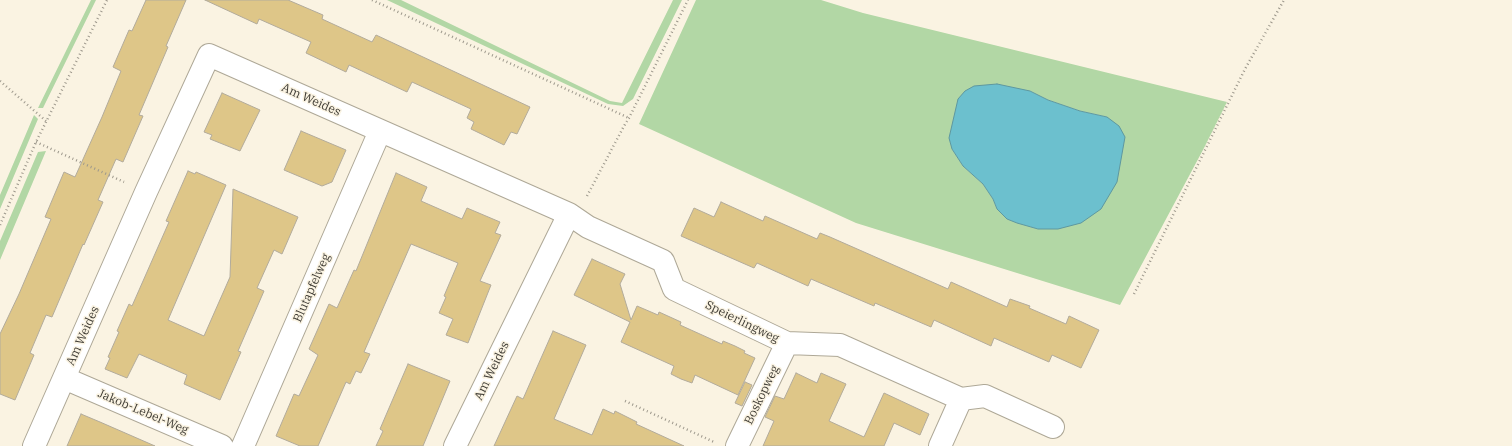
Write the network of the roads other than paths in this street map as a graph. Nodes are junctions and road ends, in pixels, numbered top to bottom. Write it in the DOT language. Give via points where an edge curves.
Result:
graph roads {
  1 [pos="380,131"];
  2 [pos="568,214"];
  3 [pos="787,343"];
  4 [pos="64,378"];
  5 [pos="961,398"];
  6 [pos="1053,427"];
  7 [pos="726,444"];
  8 [pos="34,446"];
  9 [pos="222,446"];
  10 [pos="243,446"];
  11 [pos="454,446"];
  12 [pos="940,446"];
  1 -- 2 [label="street, Am Weides"];
  1 -- 4 [label="street, Am Weides" via="209,55"];
  1 -- 10 [label="street, Blutapfelweg"];
  2 -- 3 [label="street, Speierlingweg" via="588,227 663,261 674,289"];
  2 -- 11 [label="street, Am Weides"];
  3 -- 5 [label="street, Speierlingweg" via="840,345"];
  3 -- 7 [label="street, Boskopweg"];
  4 -- 8 [label="street, Am Weides"];
  4 -- 9 [label="street, Jakob-Lebel-Weg"];
  5 -- 6 [label="street, Speierlingweg" via="986,396"];
  5 -- 12 [label="street"];
}
